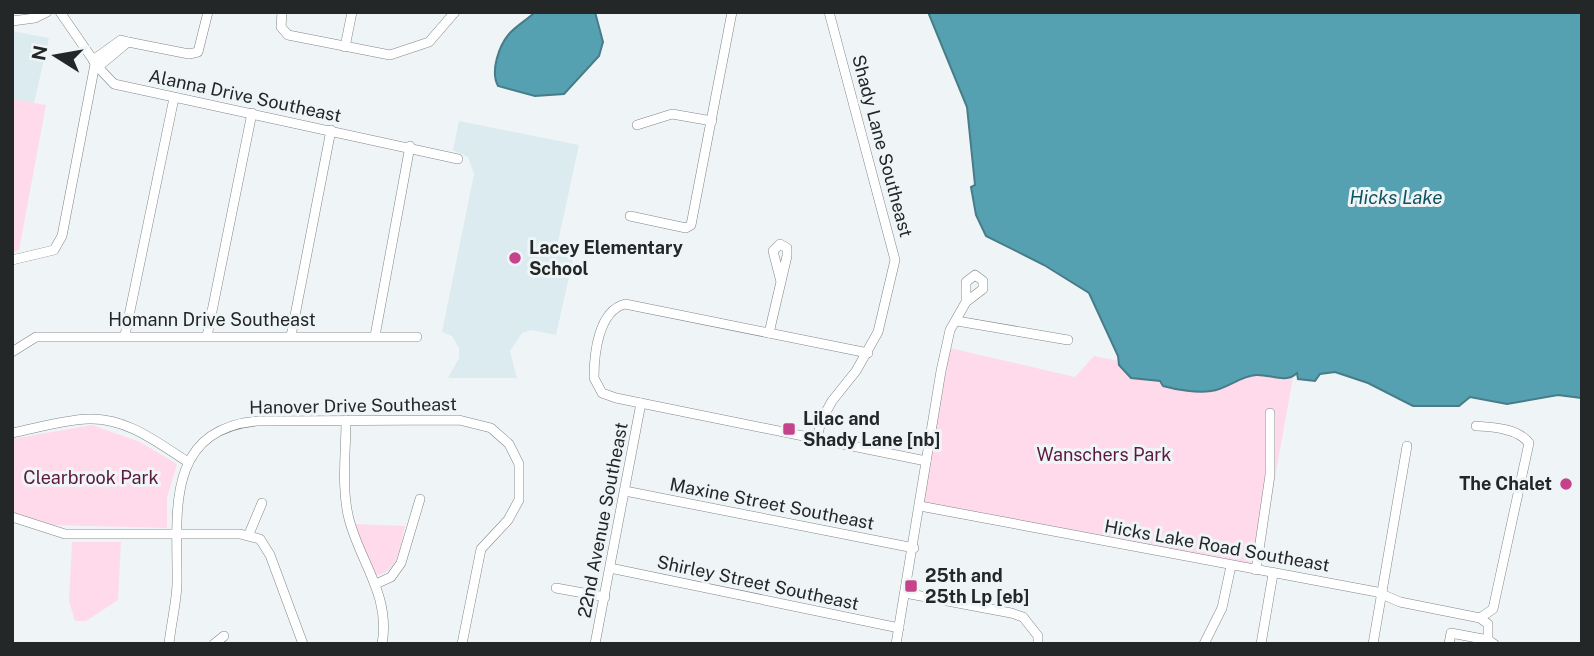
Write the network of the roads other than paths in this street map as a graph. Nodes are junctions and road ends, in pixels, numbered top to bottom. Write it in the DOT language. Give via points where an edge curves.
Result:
graph roads {
  1 [pos="47,12"];
  2 [pos="60,12"];
  3 [pos="208,12"];
  4 [pos="282,12"];
  5 [pos="352,12"];
  6 [pos="455,12"];
  7 [pos="732,12"];
  8 [pos="829,12"];
  9 [pos="12,21"];
  10 [pos="345,47"];
  11 [pos="95,64"];
  12 [pos="174,98"];
  13 [pos="252,113"];
  14 [pos="712,121"];
  15 [pos="637,125"];
  16 [pos="331,130"];
  17 [pos="410,146"];
  18 [pos="458,159"];
  19 [pos="630,216"];
  20 [pos="12,260"];
  21 [pos="781,282"];
  22 [pos="966,302"];
  23 [pos="957,321"];
  24 [pos="769,333"];
  25 [pos="125,335"];
  26 [pos="207,336"];
  27 [pos="290,336"];
  28 [pos="375,336"];
  29 [pos="418,337"];
  30 [pos="1068,340"];
  31 [pos="12,352"];
  32 [pos="868,353"];
  33 [pos="641,403"];
  34 [pos="1270,414"];
  35 [pos="346,420"];
  36 [pos="1476,426"];
  37 [pos="12,433"];
  38 [pos="817,438"];
  39 [pos="1407,446"];
  40 [pos="926,461"];
  41 [pos="188,462"];
  42 [pos="625,491"];
  43 [pos="420,499"];
  44 [pos="262,503"];
  45 [pos="920,506"];
  46 [pos="12,517"];
  47 [pos="177,534"];
  48 [pos="249,534"];
  49 [pos="914,548"];
  50 [pos="1231,566"];
  51 [pos="610,568"];
  52 [pos="1256,570"];
  53 [pos="1273,574"];
  54 [pos="376,584"];
  55 [pos="556,588"];
  56 [pos="905,593"];
  57 [pos="1383,594"];
  58 [pos="605,597"];
  59 [pos="1480,618"];
  60 [pos="899,628"];
  61 [pos="224,636"];
  62 [pos="170,641"];
  63 [pos="1491,642"];
  64 [pos="214,644"];
  65 [pos="303,644"];
  66 [pos="382,644"];
  67 [pos="461,644"];
  68 [pos="596,644"];
  69 [pos="896,644"];
  70 [pos="1038,644"];
  71 [pos="1204,644"];
  72 [pos="1261,644"];
  73 [pos="1373,644"];
  74 [pos="1449,644"];
  1 -- 9 [label="street"];
  2 -- 11 [label="street, Alanna Drive Southeast"];
  3 -- 11 [label="street" via="198,52 128,42"];
  4 -- 10 [label="street" via="281,27 288,35"];
  5 -- 10 [label="street"];
  6 -- 10 [label="street" via="429,42 410,51 379,54"];
  7 -- 14 [label="street"];
  8 -- 32 [label="street, Shady Lane Southeast" via="895,260 885,310"];
  11 -- 12 [label="street, Alanna Drive Southeast" via="114,84"];
  11 -- 20 [label="street" via="62,236 54,250"];
  12 -- 13 [label="street, Alanna Drive Southeast"];
  12 -- 25 [label="street"];
  13 -- 16 [label="street, Alanna Drive Southeast"];
  13 -- 26 [label="street"];
  14 -- 15 [label="street" via="673,114"];
  14 -- 19 [label="street" via="691,225 686,228"];
  16 -- 17 [label="street, Alanna Drive Southeast"];
  16 -- 27 [label="street"];
  17 -- 18 [label="street, Alanna Drive Southeast"];
  17 -- 28 [label="street"];
  21 -- 24 [label="street"];
  22 -- 23 [label="street"];
  23 -- 30 [label="street"];
  23 -- 40 [label="street" via="950,330"];
  24 -- 32 [label="street"];
  24 -- 33 [label="street" via="625,304 613,309 605,319 596,355 596,387 616,398"];
  25 -- 26 [label="street, Homann Drive Southeast"];
  25 -- 31 [label="street, Homann Drive Southeast" via="36,337"];
  26 -- 27 [label="street, Homann Drive Southeast"];
  27 -- 28 [label="street, Homann Drive Southeast"];
  28 -- 29 [label="street, Homann Drive Southeast"];
  32 -- 38 [label="street, Shady Lane Southeast" via="832,401"];
  33 -- 38 [label="street"];
  33 -- 42 [label="street, 22nd Avenue Southeast"];
  34 -- 52 [label="street" via="1270,475"];
  35 -- 41 [label="street, Hanover Drive Southeast" via="242,422 207,439"];
  35 -- 54 [label="street" via="349,522"];
  35 -- 67 [label="street, Hanover Drive Southeast" via="480,423 500,436 515,454 521,489 508,520 481,549"];
  36 -- 59 [label="street" via="1497,427 1525,437 1529,443 1493,609"];
  37 -- 41 [label="street" via="89,419 111,422 148,436"];
  38 -- 40 [label="street"];
  39 -- 57 [label="street"];
  40 -- 45 [label="street"];
  41 -- 47 [label="street, Hanover Drive Southeast" via="178,490"];
  42 -- 49 [label="street, Maxine Street Southeast"];
  42 -- 51 [label="street, 22nd Avenue Southeast"];
  43 -- 54 [label="street" via="401,564 391,577"];
  44 -- 48 [label="street"];
  45 -- 49 [label="street"];
  45 -- 50 [label="street, Hicks Lake Road Southeast"];
  46 -- 47 [label="street" via="65,534"];
  47 -- 48 [label="street"];
  47 -- 62 [label="street, Hanover Drive Southeast" via="177,590"];
  48 -- 65 [label="street" via="260,539 270,555"];
  49 -- 56 [label="street"];
  50 -- 52 [label="street, Hicks Lake Road Southeast"];
  50 -- 71 [label="street" via="1222,608"];
  51 -- 58 [label="street, 22nd Avenue Southeast"];
  51 -- 60 [label="street, Shirley Street Southeast"];
  52 -- 53 [label="street, Hicks Lake Road Southeast"];
  53 -- 57 [label="street, Hicks Lake Road Southeast"];
  53 -- 72 [label="street"];
  54 -- 66 [label="street" via="384,607"];
  55 -- 58 [label="street"];
  56 -- 60 [label="street"];
  56 -- 70 [label="street" via="1023,617 1038,636"];
  57 -- 59 [label="street, Hicks Lake Road Southeast" via="1400,602"];
  57 -- 73 [label="street"];
  58 -- 68 [label="street, 22nd Avenue Southeast"];
  59 -- 63 [label="street" via="1488,624"];
  60 -- 69 [label="street"];
  61 -- 64 [label="street"];
  63 -- 74 [label="street" via="1451,633"];
}
